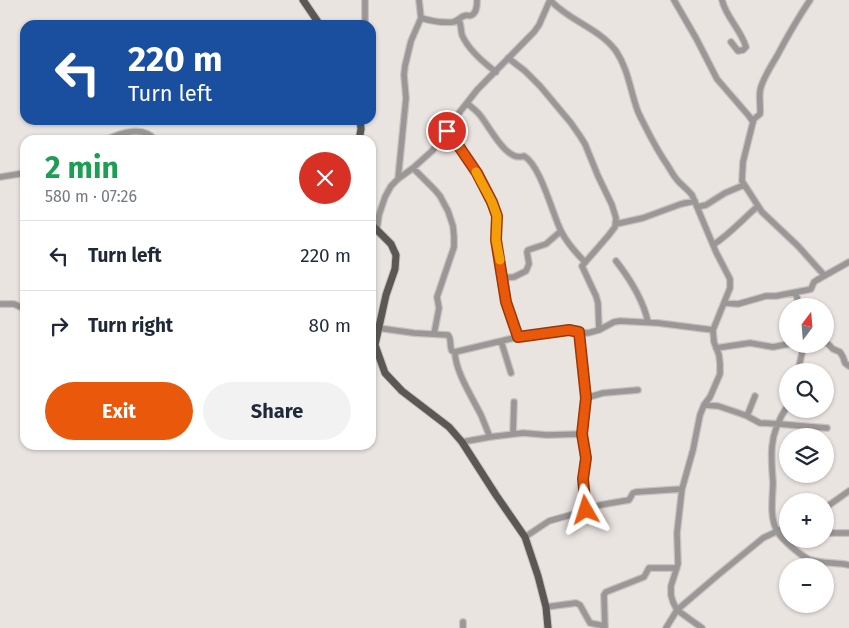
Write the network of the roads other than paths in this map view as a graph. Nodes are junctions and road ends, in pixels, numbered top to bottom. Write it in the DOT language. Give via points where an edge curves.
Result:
graph roads {
  1 [pos="303,0"];
  2 [pos="365,0"];
  3 [pos="419,0"];
  4 [pos="477,0"];
  5 [pos="550,0"];
  6 [pos="674,0"];
  7 [pos="722,0"];
  8 [pos="810,0"];
  9 [pos="421,18"];
  10 [pos="317,20"];
  11 [pos="365,20"];
  12 [pos="457,21"];
  13 [pos="731,42"];
  14 [pos="508,58"];
  15 [pos="496,72"];
  16 [pos="467,103"];
  17 [pos="753,122"];
  18 [pos="447,131"];
  19 [pos="117,135"];
  20 [pos="151,135"];
  21 [pos="413,168"];
  22 [pos="20,174"];
  23 [pos="0,177"];
  24 [pos="398,179"];
  25 [pos="744,184"];
  26 [pos="695,201"];
  27 [pos="758,206"];
  28 [pos="698,207"];
  29 [pos="376,222"];
  30 [pos="616,224"];
  31 [pos="376,228"];
  32 [pos="561,231"];
  33 [pos="713,245"];
  34 [pos="616,261"];
  35 [pos="585,262"];
  36 [pos="849,262"];
  37 [pos="824,275"];
  38 [pos="503,278"];
  39 [pos="794,293"];
  40 [pos="797,298"];
  41 [pos="724,303"];
  42 [pos="0,304"];
  43 [pos="20,307"];
  44 [pos="648,322"];
  45 [pos="378,328"];
  46 [pos="599,330"];
  47 [pos="713,330"];
  48 [pos="579,332"];
  49 [pos="434,334"];
  50 [pos="376,335"];
  51 [pos="518,337"];
  52 [pos="501,341"];
  53 [pos="779,346"];
  54 [pos="716,348"];
  55 [pos="834,349"];
  56 [pos="376,352"];
  57 [pos="456,352"];
  58 [pos="849,366"];
  59 [pos="511,374"];
  60 [pos="638,390"];
  61 [pos="755,396"];
  62 [pos="586,398"];
  63 [pos="514,402"];
  64 [pos="704,405"];
  65 [pos="747,416"];
  66 [pos="782,418"];
  67 [pos="779,424"];
  68 [pos="827,428"];
  69 [pos="513,434"];
  70 [pos="582,434"];
  71 [pos="490,437"];
  72 [pos="462,442"];
  73 [pos="682,489"];
  74 [pos="849,491"];
  75 [pos="834,502"];
  76 [pos="586,510"];
  77 [pos="777,532"];
  78 [pos="834,533"];
  79 [pos="849,533"];
  80 [pos="525,537"];
  81 [pos="807,558"];
  82 [pos="834,563"];
  83 [pos="849,565"];
  84 [pos="677,568"];
  85 [pos="546,607"];
  86 [pos="677,610"];
  87 [pos="605,627"];
  88 [pos="548,628"];
  89 [pos="666,628"];
  90 [pos="702,628"];
  1 -- 10 [label="main road"];
  2 -- 11 [label="street"];
  3 -- 9 [label="street"];
  4 -- 12 [label="street" via="476,11"];
  5 -- 14 [label="street" via="534,32"];
  5 -- 26 [label="street" via="607,41 623,61 637,110 653,144"];
  6 -- 17 [label="street" via="717,79"];
  7 -- 13 [label="street" via="746,46 738,51"];
  8 -- 17 [label="street" via="766,75 760,88 760,114"];
  9 -- 12 [label="street" via="436,22"];
  9 -- 24 [label="street" via="405,66 406,98"];
  12 -- 15 [label="street" via="479,58"];
  14 -- 15 [label="street"];
  14 -- 30 [label="street" via="540,86 585,144 612,205"];
  15 -- 16 [label="street"];
  16 -- 18 [label="street"];
  16 -- 32 [label="street" via="512,156 524,156 529,160"];
  17 -- 25 [label="street" via="743,162 741,177"];
  18 -- 21 [label="street"];
  18 -- 38 [label="street" via="474,167 494,207"];
  19 -- 20 [label="street" via="147,132"];
  21 -- 24 [label="street"];
  21 -- 49 [label="street" via="440,196 453,226 454,247 437,297 439,308"];
  22 -- 23 [label="street"];
  24 -- 29 [label="street" via="385,197"];
  25 -- 27 [label="street"];
  25 -- 28 [label="street"];
  26 -- 28 [label="street"];
  26 -- 30 [label="street"];
  27 -- 33 [label="street"];
  27 -- 37 [label="street"];
  28 -- 33 [label="street"];
  30 -- 35 [label="street"];
  31 -- 45 [label="main road" via="392,244 396,255"];
  32 -- 35 [label="street"];
  32 -- 38 [label="street" via="546,244 528,250 526,271"];
  33 -- 41 [label="street" via="730,281"];
  34 -- 44 [label="street" via="637,292"];
  35 -- 46 [label="street" via="582,268 598,303"];
  36 -- 37 [label="street"];
  37 -- 39 [label="street" via="814,282 811,289"];
  38 -- 51 [label="street" via="506,302"];
  39 -- 40 [label="street"];
  39 -- 41 [label="street" via="738,304"];
  41 -- 47 [label="street"];
  42 -- 43 [label="street"];
  44 -- 46 [label="street" via="620,321"];
  44 -- 47 [label="street"];
  45 -- 49 [label="street"];
  45 -- 50 [label="main road"];
  46 -- 48 [label="street"];
  47 -- 54 [label="street"];
  48 -- 51 [label="street" via="569,330"];
  48 -- 62 [label="street"];
  49 -- 57 [label="street" via="448,335 451,349"];
  51 -- 52 [label="street"];
  52 -- 57 [label="street"];
  52 -- 59 [label="street"];
  53 -- 54 [label="street" via="750,344"];
  54 -- 64 [label="street" via="720,374"];
  55 -- 58 [label="street" via="840,352"];
  56 -- 72 [label="main road" via="385,373 402,391 449,427"];
  57 -- 71 [label="street" via="455,359 464,382"];
  60 -- 62 [label="street"];
  61 -- 65 [label="street"];
  62 -- 70 [label="street"];
  63 -- 69 [label="street"];
  64 -- 65 [label="street" via="718,406"];
  64 -- 73 [label="street"];
  65 -- 67 [label="street" via="760,423"];
  66 -- 67 [label="street"];
  67 -- 68 [label="street"];
  67 -- 77 [label="street" via="772,447 772,508"];
  69 -- 70 [label="street"];
  69 -- 71 [label="street"];
  70 -- 76 [label="street" via="586,458 583,479"];
  71 -- 72 [label="street"];
  72 -- 80 [label="main road"];
  73 -- 76 [label="street" via="636,492 629,500"];
  73 -- 84 [label="street"];
  74 -- 75 [label="street"];
  76 -- 80 [label="street" via="549,521"];
  77 -- 81 [label="street"];
  77 -- 86 [label="street" via="763,538"];
  78 -- 79 [label="street"];
  80 -- 85 [label="main road"];
  82 -- 83 [label="street"];
  84 -- 86 [label="street" via="670,586"];
  84 -- 87 [label="street" via="649,568 644,577 606,592"];
  85 -- 87 [label="street" via="576,602 588,621"];
  85 -- 88 [label="main road"];
  86 -- 89 [label="street"];
  86 -- 90 [label="street"];
}
